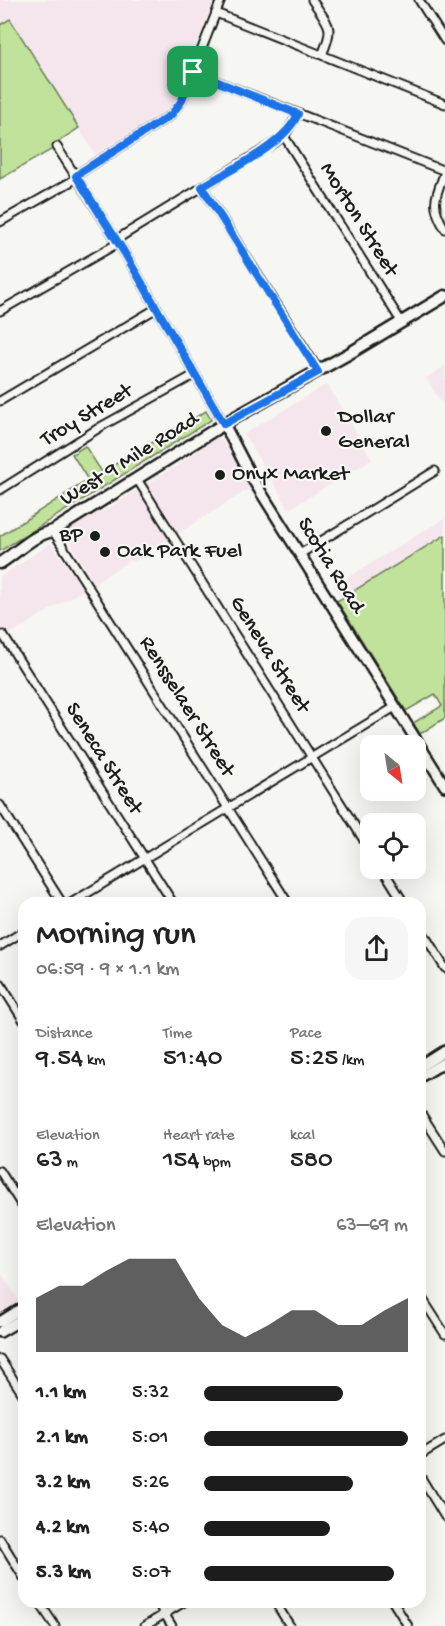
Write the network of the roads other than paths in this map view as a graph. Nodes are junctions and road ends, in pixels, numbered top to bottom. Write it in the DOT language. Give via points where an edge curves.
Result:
graph roads {
  1 [pos="221,0"];
  2 [pos="312,0"];
  3 [pos="419,0"];
  4 [pos="216,13"];
  5 [pos="445,41"];
  6 [pos="322,55"];
  7 [pos="193,72"];
  8 [pos="445,104"];
  9 [pos="298,114"];
  10 [pos="284,136"];
  11 [pos="57,147"];
  12 [pos="445,172"];
  13 [pos="76,176"];
  14 [pos="202,187"];
  15 [pos="0,222"];
  16 [pos="445,229"];
  17 [pos="117,241"];
  18 [pos="445,296"];
  19 [pos="157,309"];
  20 [pos="0,311"];
  21 [pos="402,323"];
  22 [pos="318,372"];
  23 [pos="194,375"];
  24 [pos="0,401"];
  25 [pos="224,424"];
  26 [pos="435,471"];
  27 [pos="137,478"];
  28 [pos="0,490"];
  29 [pos="53,531"];
  30 [pos="300,554"];
  31 [pos="0,564"];
  32 [pos="3,635"];
  33 [pos="395,706"];
  34 [pos="312,757"];
  35 [pos="445,786"];
  36 [pos="0,805"];
  37 [pos="228,807"];
  38 [pos="360,834"];
  39 [pos="144,858"];
  40 [pos="389,879"];
  41 [pos="58,897"];
  42 [pos="81,897"];
  43 [pos="169,897"];
  44 [pos="284,897"];
  45 [pos="400,897"];
  46 [pos="18,935"];
  47 [pos="426,938"];
  48 [pos="0,946"];
  49 [pos="445,968"];
  50 [pos="0,983"];
  51 [pos="18,1012"];
  52 [pos="445,1051"];
  53 [pos="426,1062"];
  54 [pos="445,1062"];
  55 [pos="426,1073"];
  56 [pos="426,1121"];
  57 [pos="445,1151"];
  58 [pos="0,1171"];
  59 [pos="18,1200"];
  60 [pos="426,1304"];
  61 [pos="18,1311"];
  62 [pos="0,1322"];
  63 [pos="18,1322"];
  64 [pos="0,1332"];
  65 [pos="445,1334"];
  66 [pos="0,1359"];
  67 [pos="18,1387"];
  68 [pos="445,1440"];
  69 [pos="426,1451"];
  70 [pos="426,1486"];
  71 [pos="445,1517"];
  72 [pos="0,1539"];
  73 [pos="18,1568"];
  74 [pos="43,1608"];
  75 [pos="160,1608"];
  76 [pos="174,1608"];
  77 [pos="279,1608"];
  78 [pos="397,1608"];
  79 [pos="164,1614"];
  80 [pos="55,1626"];
  81 [pos="145,1626"];
  82 [pos="172,1626"];
  83 [pos="290,1626"];
  84 [pos="408,1626"];
  1 -- 4 [label="street"];
  2 -- 6 [label="street" via="330,30"];
  3 -- 5 [label="street"];
  4 -- 6 [label="street"];
  4 -- 7 [label="street"];
  6 -- 8 [label="street"];
  7 -- 9 [label="street"];
  7 -- 13 [label="street" via="171,115"];
  9 -- 10 [label="street"];
  9 -- 12 [label="street"];
  10 -- 14 [label="street"];
  10 -- 21 [label="street, Morton Street"];
  11 -- 13 [label="street, Scotia Road"];
  12 -- 16 [label="street" via="435,202 436,214"];
  13 -- 15 [label="street"];
  13 -- 17 [label="street, Scotia Road"];
  14 -- 17 [label="street"];
  14 -- 22 [label="street"];
  17 -- 19 [label="street, Scotia Road"];
  17 -- 20 [label="street"];
  18 -- 21 [label="main road, West 9 Mile Road"];
  19 -- 23 [label="street, Scotia Road"];
  19 -- 24 [label="street"];
  21 -- 22 [label="main road, West 9 Mile Road"];
  22 -- 25 [label="main road, West 9 Mile Road"];
  23 -- 25 [label="street, Scotia Road"];
  23 -- 28 [label="street, Troy Street" via="102,426"];
  25 -- 27 [label="main road, West 9 Mile Road"];
  25 -- 30 [label="street, Scotia Road" via="247,470"];
  26 -- 30 [label="street"];
  27 -- 29 [label="main road, West 9 Mile Road"];
  27 -- 34 [label="street, Geneva Street"];
  29 -- 31 [label="main road, West 9 Mile Road" via="27,551"];
  29 -- 37 [label="street, Rensselaer Street"];
  30 -- 33 [label="street, Scotia Road"];
  32 -- 39 [label="street, Seneca Street"];
  33 -- 34 [label="street"];
  33 -- 35 [label="street, Scotia Road"];
  34 -- 37 [label="street"];
  34 -- 38 [label="street, Geneva Street"];
  36 -- 41 [label="street"];
  37 -- 39 [label="street"];
  37 -- 44 [label="street, Rensselaer Street"];
  39 -- 42 [label="street"];
  39 -- 43 [label="street, Seneca Street"];
  40 -- 45 [label="street"];
  46 -- 48 [label="street"];
  47 -- 49 [label="street"];
  50 -- 51 [label="street"];
  52 -- 53 [label="street"];
  54 -- 55 [label="street"];
  56 -- 57 [label="street"];
  58 -- 59 [label="street"];
  60 -- 65 [label="street"];
  61 -- 62 [label="street"];
  63 -- 64 [label="street"];
  66 -- 67 [label="street"];
  68 -- 69 [label="street"];
  70 -- 71 [label="street"];
  72 -- 73 [label="street"];
  74 -- 80 [label="street"];
  75 -- 79 [label="street"];
  76 -- 79 [label="street"];
  77 -- 83 [label="street"];
  78 -- 84 [label="street"];
  79 -- 81 [label="street"];
  79 -- 82 [label="street"];
}
